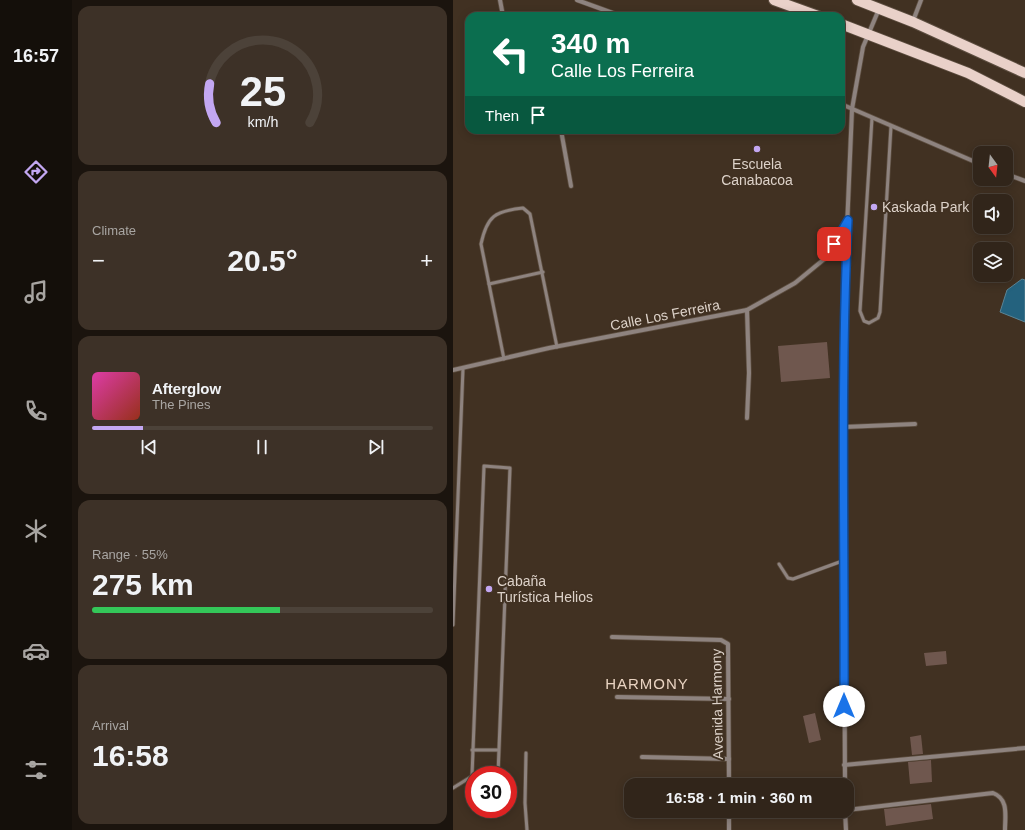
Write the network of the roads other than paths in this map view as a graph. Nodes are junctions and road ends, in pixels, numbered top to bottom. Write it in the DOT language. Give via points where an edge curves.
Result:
graph roads {
  1 [pos="500,0"];
  2 [pos="577,0"];
  3 [pos="774,0"];
  4 [pos="857,0"];
  5 [pos="921,0"];
  6 [pos="879,8"];
  7 [pos="502,12"];
  8 [pos="610,12"];
  9 [pos="807,12"];
  10 [pos="913,22"];
  11 [pos="845,26"];
  12 [pos="867,34"];
  13 [pos="1025,73"];
  14 [pos="1025,102"];
  15 [pos="845,106"];
  16 [pos="852,109"];
  17 [pos="872,118"];
  18 [pos="891,126"];
  19 [pos="562,134"];
  20 [pos="973,161"];
  21 [pos="1013,176"];
  22 [pos="1025,180"];
  23 [pos="571,186"];
  24 [pos="848,220"];
  25 [pos="543,272"];
  26 [pos="489,284"];
  27 [pos="747,310"];
  28 [pos="557,347"];
  29 [pos="504,359"];
  30 [pos="463,368"];
  31 [pos="453,370"];
  32 [pos="747,418"];
  33 [pos="915,424"];
  34 [pos="844,427"];
  35 [pos="845,560"];
  36 [pos="779,564"];
  37 [pos="453,625"];
  38 [pos="612,637"];
  39 [pos="617,697"];
  40 [pos="729,699"];
  41 [pos="1025,748"];
  42 [pos="471,750"];
  43 [pos="498,750"];
  44 [pos="526,752"];
  45 [pos="642,757"];
  46 [pos="729,759"];
  47 [pos="845,765"];
  48 [pos="472,766"];
  49 [pos="498,766"];
  50 [pos="729,778"];
  51 [pos="845,778"];
  52 [pos="465,781"];
  53 [pos="453,788"];
  54 [pos="854,809"];
  55 [pos="729,818"];
  56 [pos="846,818"];
  57 [pos="527,830"];
  58 [pos="729,830"];
  59 [pos="846,830"];
  60 [pos="1005,830"];
  1 -- 7 [label="street"];
  2 -- 8 [label="street"];
  3 -- 9 [label="main road"];
  4 -- 6 [label="main road"];
  5 -- 10 [label="street"];
  6 -- 10 [label="main road"];
  6 -- 12 [label="street"];
  10 -- 13 [label="main road"];
  11 -- 12 [label="main road"];
  12 -- 14 [label="main road" via="968,73"];
  12 -- 16 [label="street"];
  15 -- 16 [label="street"];
  16 -- 17 [label="street"];
  16 -- 24 [label="street"];
  17 -- 18 [label="street"];
  17 -- 18 [label="lane" via="860,311 864,321 869,323 878,318 880,312"];
  18 -- 20 [label="street"];
  19 -- 23 [label="street"];
  21 -- 22 [label="street"];
  24 -- 27 [label="street, Calle Los Ferreira" via="828,256 795,282"];
  24 -- 34 [label="street" via="843,323"];
  25 -- 26 [label="lane"];
  25 -- 26 [label="lane" via="530,214 523,208 509,209 494,216 485,228 481,244"];
  25 -- 28 [label="lane"];
  26 -- 29 [label="lane"];
  27 -- 28 [label="street, Calle Los Ferreira"];
  27 -- 32 [label="street"];
  28 -- 29 [label="street, Calle Los Ferreira"];
  29 -- 30 [label="street, Calle Los Ferreira"];
  30 -- 31 [label="street, Calle Los Ferreira"];
  30 -- 37 [label="lane"];
  33 -- 34 [label="street"];
  34 -- 35 [label="street"];
  35 -- 36 [label="lane" via="793,579 788,578"];
  35 -- 47 [label="street"];
  38 -- 40 [label="street, Avenida Harmony" via="725,641 729,649"];
  39 -- 40 [label="street"];
  40 -- 46 [label="street, Avenida Harmony"];
  41 -- 47 [label="street"];
  42 -- 43 [label="lane"];
  42 -- 43 [label="lane" via="484,466 510,468"];
  42 -- 48 [label="lane"];
  43 -- 49 [label="lane"];
  44 -- 57 [label="lane"];
  45 -- 46 [label="street"];
  46 -- 50 [label="street, Avenida Harmony"];
  47 -- 51 [label="street"];
  52 -- 53 [label="lane"];
  54 -- 60 [label="street" via="993,793 1004,801"];
  55 -- 58 [label="street"];
  56 -- 59 [label="street"];
}
